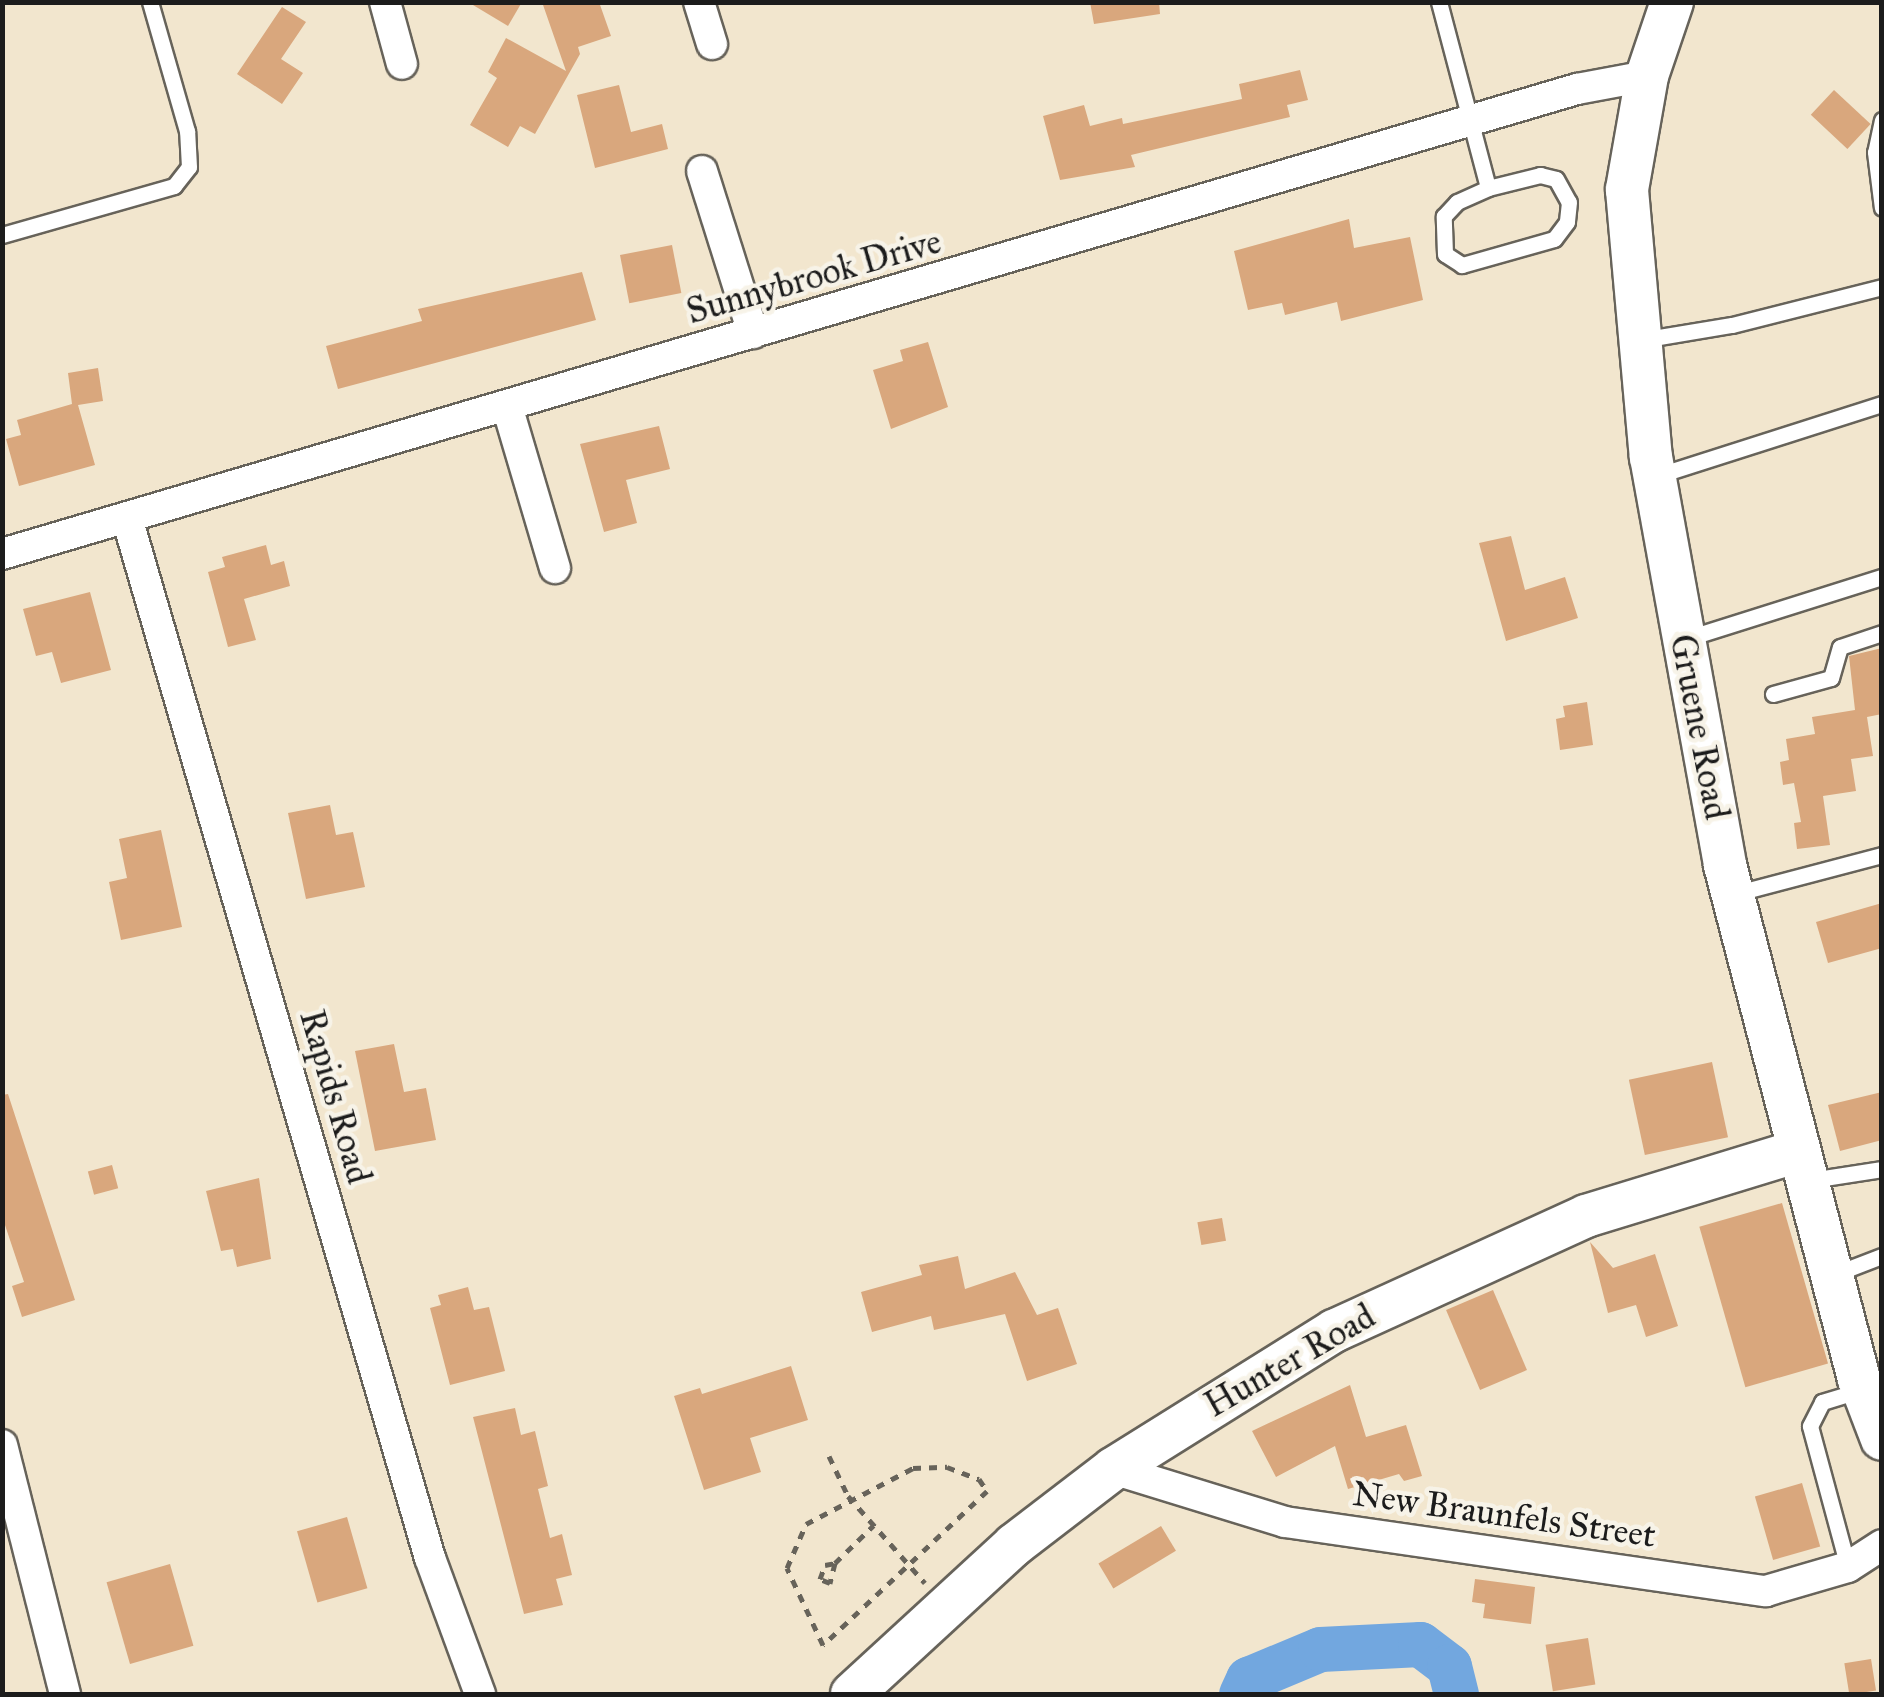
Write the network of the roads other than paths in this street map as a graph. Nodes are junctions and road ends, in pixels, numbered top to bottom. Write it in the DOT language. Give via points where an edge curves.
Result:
graph roads {
  1 [pos="150,2"];
  2 [pos="385,2"];
  3 [pos="699,2"];
  4 [pos="1439,2"];
  5 [pos="1672,2"];
  6 [pos="712,44"];
  7 [pos="402,64"];
  8 [pos="1646,76"];
  9 [pos="1469,120"];
  10 [pos="1882,120"];
  11 [pos="702,172"];
  12 [pos="1488,188"];
  13 [pos="1882,208"];
  14 [pos="2,236"];
  15 [pos="1882,287"];
  16 [pos="753,334"];
  17 [pos="1638,341"];
  18 [pos="1882,404"];
  19 [pos="507,406"];
  20 [pos="1655,477"];
  21 [pos="127,518"];
  22 [pos="2,554"];
  23 [pos="556,568"];
  24 [pos="1882,577"];
  25 [pos="1882,634"];
  26 [pos="1682,640"];
  27 [pos="1773,694"];
  28 [pos="1882,855"];
  29 [pos="1733,894"];
  30 [pos="1803,1166"];
  31 [pos="1882,1169"];
  32 [pos="1882,1256"];
  33 [pos="1835,1274"];
  34 [pos="1862,1390"];
  35 [pos="1882,1439"];
  36 [pos="2,1445"];
  37 [pos="1113,1469"];
  38 [pos="1882,1545"];
  39 [pos="1848,1567"];
  40 [pos="64,1694"];
  41 [pos="480,1694"];
  42 [pos="852,1694"];
  1 -- 14 [label="lane" via="188,131 189,166 174,186"];
  2 -- 7 [label="street"];
  3 -- 6 [label="street"];
  4 -- 9 [label="lane"];
  5 -- 8 [label="street, Gruene Road"];
  8 -- 9 [label="street, Sunnybrook Drive"];
  8 -- 17 [label="street, Gruene Road" via="1627,190"];
  9 -- 12 [label="lane"];
  9 -- 16 [label="street, Sunnybrook Drive"];
  10 -- 13 [label="lane" via="1875,152"];
  11 -- 16 [label="street"];
  12 -- 12 [label="lane" via="1540,175 1556,179 1569,202 1567,222 1554,239 1462,265 1445,254 1444,216"];
  15 -- 17 [label="lane" via="1732,326"];
  16 -- 19 [label="street, Sunnybrook Drive"];
  17 -- 20 [label="street, Gruene Road"];
  18 -- 20 [label="lane"];
  19 -- 21 [label="street, Sunnybrook Drive"];
  19 -- 23 [label="street"];
  20 -- 26 [label="street, Gruene Road"];
  21 -- 22 [label="street, Sunnybrook Drive"];
  21 -- 41 [label="street, Rapids Road" via="430,1558"];
  24 -- 26 [label="lane"];
  25 -- 27 [label="lane" via="1840,647 1831,678"];
  26 -- 29 [label="street, Gruene Road"];
  28 -- 29 [label="lane"];
  29 -- 30 [label="street, Gruene Road"];
  30 -- 31 [label="lane"];
  30 -- 33 [label="street, Gruene Road"];
  30 -- 37 [label="street, Hunter Road" via="1586,1216 1410,1292 1334,1331"];
  32 -- 33 [label="lane"];
  33 -- 34 [label="street, Gruene Road"];
  34 -- 35 [label="street, Gruene Road"];
  34 -- 39 [label="lane" via="1822,1402 1810,1426"];
  36 -- 40 [label="street"];
  37 -- 39 [label="street, New Braunfels Street" via="1286,1522 1766,1590"];
  37 -- 42 [label="street, Hunter Road" via="1014,1544"];
  38 -- 39 [label="street, New Braunfels Street"];
}
